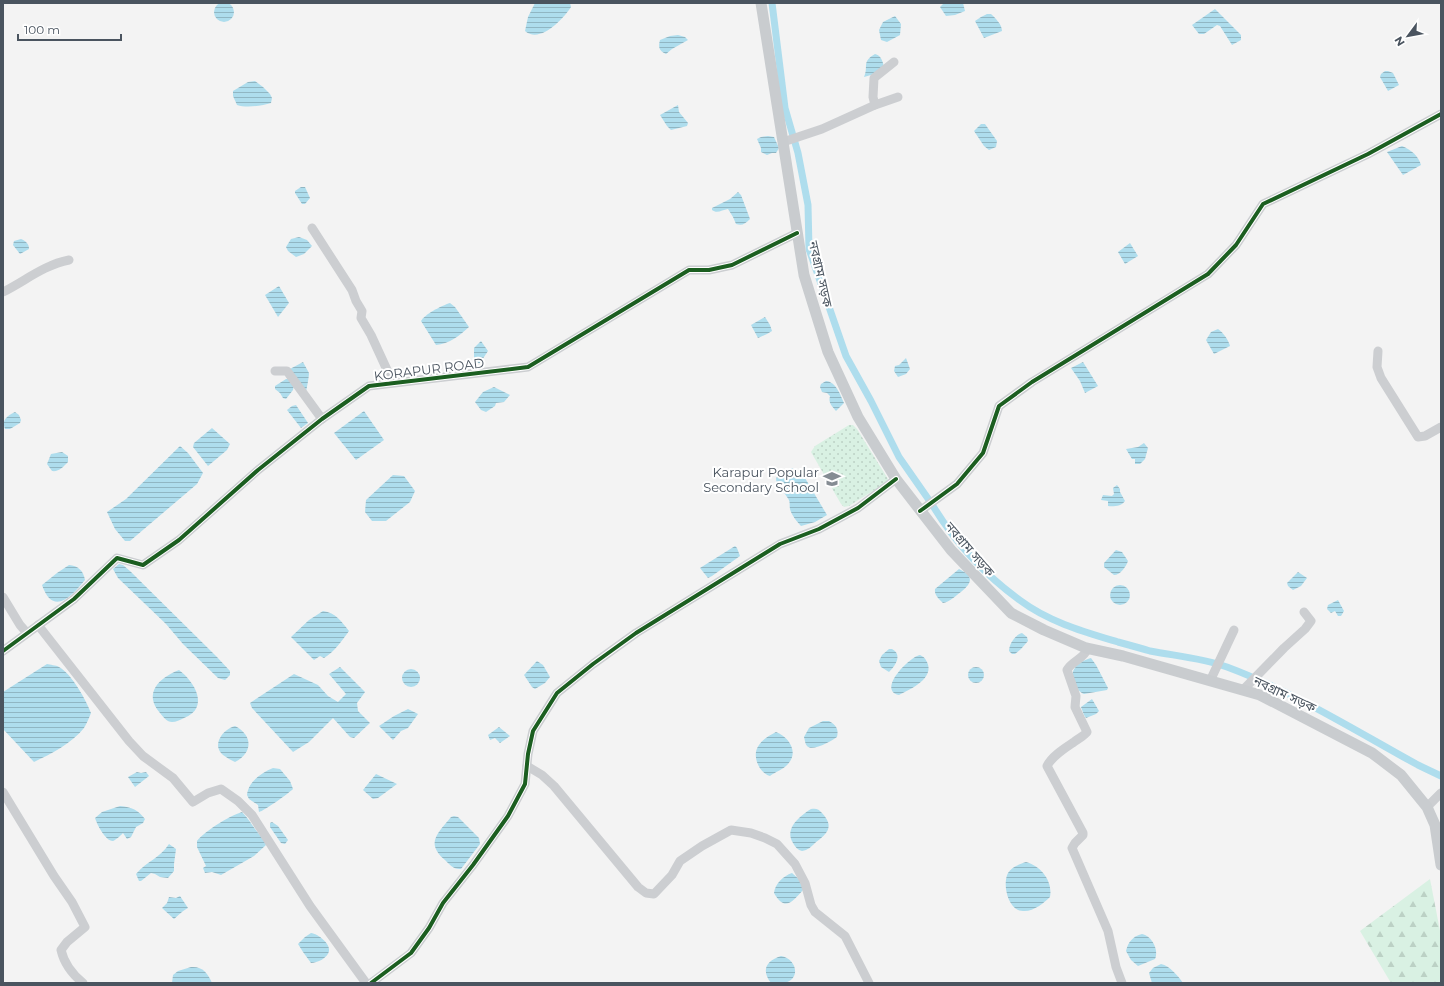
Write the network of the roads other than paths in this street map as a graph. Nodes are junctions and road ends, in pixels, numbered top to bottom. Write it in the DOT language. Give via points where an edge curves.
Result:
graph roads {
  1 [pos="761,3"];
  2 [pos="894,62"];
  3 [pos="898,97"];
  4 [pos="875,106"];
  5 [pos="1441,114"];
  6 [pos="783,142"];
  7 [pos="312,228"];
  8 [pos="797,233"];
  9 [pos="69,260"];
  10 [pos="3,292"];
  11 [pos="1378,351"];
  12 [pos="275,370"];
  13 [pos="390,383"];
  14 [pos="322,419"];
  15 [pos="1441,427"];
  16 [pos="896,480"];
  17 [pos="920,511"];
  18 [pos="3,597"];
  19 [pos="1304,612"];
  20 [pos="38,625"];
  21 [pos="1234,630"];
  22 [pos="27,633"];
  23 [pos="1088,648"];
  24 [pos="3,651"];
  25 [pos="1210,681"];
  26 [pos="1243,690"];
  27 [pos="527,766"];
  28 [pos="3,792"];
  29 [pos="1441,793"];
  30 [pos="1427,807"];
  31 [pos="1441,865"];
  32 [pos="82,983"];
  33 [pos="366,983"];
  34 [pos="371,983"];
  35 [pos="869,983"];
  36 [pos="1122,983"];
  1 -- 6 [label="main road, নবগ্রাম সড়ক"];
  2 -- 4 [label="street" via="874,78"];
  3 -- 4 [label="street"];
  4 -- 6 [label="street" via="822,129"];
  5 -- 17 [label="street" via="1368,154 1263,204 1236,245 1208,274 1032,382 999,406 983,453 957,484"];
  6 -- 8 [label="main road, নবগ্রাম সড়ক"];
  7 -- 13 [label="street" via="352,290 362,311 362,318 388,372"];
  8 -- 13 [label="street, KORAPUR ROAD" via="732,265 710,270 689,270 528,367"];
  8 -- 16 [label="main road, নবগ্রাম সড়ক" via="804,275 828,352 858,417"];
  9 -- 10 [label="street" via="44,268"];
  11 -- 15 [label="street" via="1377,367 1381,378 1418,437"];
  12 -- 14 [label="street" via="288,371"];
  13 -- 14 [label="street, KORAPUR ROAD" via="370,386"];
  14 -- 20 [label="street, KORAPUR ROAD" via="258,470 179,540 143,565 117,558 74,599"];
  16 -- 17 [label="main road, নবগ্রাম সড়ক"];
  16 -- 27 [label="street" via="858,508 819,529 780,544 636,633 593,664 557,693 533,731"];
  17 -- 23 [label="main road, নবগ্রাম সড়ক" via="951,550 1010,612 1044,630"];
  18 -- 22 [label="street"];
  19 -- 26 [label="street" via="1311,621 1305,629"];
  20 -- 22 [label="street, KORAPUR ROAD"];
  20 -- 33 [label="street" via="129,741 143,756 173,778 193,802 221,789 238,801 252,816 310,906"];
  21 -- 25 [label="street"];
  22 -- 24 [label="street, KORAPUR ROAD"];
  23 -- 25 [label="main road, নবগ্রাম সড়ক"];
  23 -- 36 [label="street" via="1084,656 1067,670 1076,696 1075,707 1087,732 1047,766 1083,835 1072,848 1108,931"];
  25 -- 26 [label="main road, নবগ্রাম সড়ক"];
  26 -- 30 [label="main road, নবগ্রাম সড়ক" via="1260,695 1372,753 1401,775"];
  27 -- 34 [label="street" via="525,784 508,816 443,903 429,928 411,953"];
  27 -- 35 [label="street" via="554,786 638,887 646,892 654,894 672,875 680,861 731,830 751,833 777,844 795,864 815,912 845,936"];
  28 -- 32 [label="street" via="85,927 61,950 74,976"];
  29 -- 30 [label="street"];
  30 -- 31 [label="main road, নবগ্রাম সড়ক" via="1435,825"];
}
